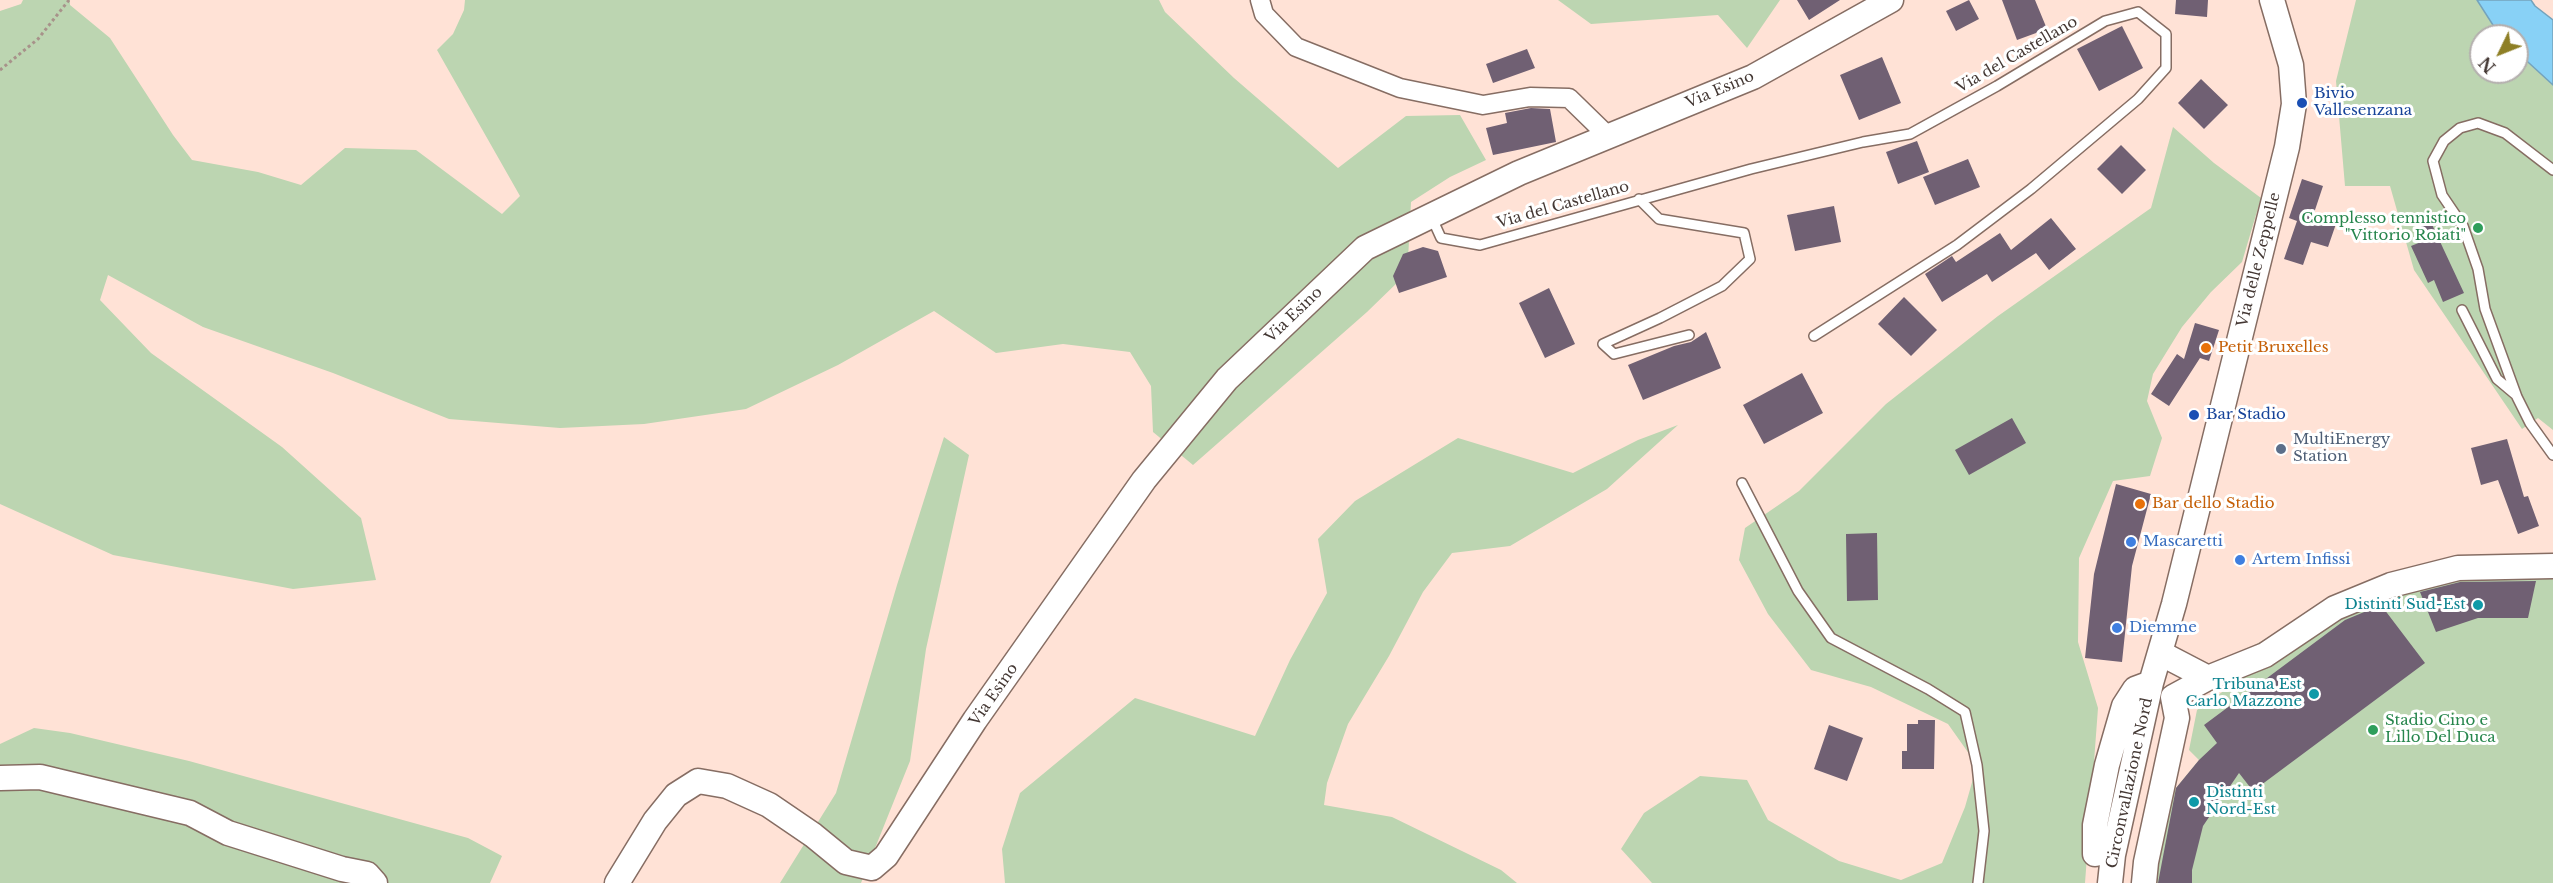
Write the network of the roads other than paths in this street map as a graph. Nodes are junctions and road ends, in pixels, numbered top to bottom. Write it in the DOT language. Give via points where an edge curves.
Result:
graph roads {
  1 [pos="1260,0"];
  2 [pos="1891,0"];
  3 [pos="2272,0"];
  4 [pos="1608,136"];
  5 [pos="2553,170"];
  6 [pos="1639,200"];
  7 [pos="1431,216"];
  8 [pos="2462,310"];
  9 [pos="1689,335"];
  10 [pos="1814,336"];
  11 [pos="2517,397"];
  12 [pos="2553,455"];
  13 [pos="1742,483"];
  14 [pos="2553,566"];
  15 [pos="2160,653"];
  16 [pos="2208,678"];
  17 [pos="2151,683"];
  18 [pos="2173,697"];
  19 [pos="0,778"];
  20 [pos="2095,854"];
  21 [pos="375,883"];
  22 [pos="617,883"];
  23 [pos="1978,883"];
  24 [pos="2110,883"];
  25 [pos="2144,883"];
  1 -- 4 [label="street" via="1264,14 1296,47 1400,88 1483,105 1530,97 1569,98"];
  2 -- 4 [label="street, Via Esino" via="1753,77"];
  3 -- 15 [label="street, Via delle Zeppelle" via="2290,65 2294,104 2287,147"];
  4 -- 7 [label="street, Via Esino"];
  5 -- 11 [label="lane" via="2505,133 2478,123 2460,128 2444,141 2433,161 2442,195 2463,226 2486,309"];
  6 -- 7 [label="lane, Via del Castellano" via="1480,245 1441,238"];
  6 -- 9 [label="lane" via="1659,219 1744,233 1750,259 1722,286 1603,344 1614,354"];
  6 -- 10 [label="lane, Via del Castellano" via="1774,163 1910,134 2105,21 2138,12 2166,34 2166,68 2138,99 1958,245"];
  7 -- 22 [label="street, Via Esino" via="1365,248 1227,380 1144,480 975,720 886,856 872,868 846,862 769,805 728,786 698,781 676,795 655,821"];
  8 -- 11 [label="lane" via="2497,378"];
  11 -- 12 [label="lane"];
  13 -- 23 [label="lane" via="1798,591 1831,638 1965,712 1977,765 1984,831"];
  14 -- 16 [label="street" via="2458,568 2391,585 2335,608 2265,655"];
  15 -- 16 [label="street"];
  15 -- 17 [label="street, Via delle Zeppelle"];
  16 -- 18 [label="street"];
  17 -- 18 [label="street"];
  17 -- 20 [label="street" via="2135,689 2124,706 2095,825"];
  17 -- 24 [label="street, Circonvallazione Nord"];
  18 -- 25 [label="street" via="2177,718"];
  19 -- 21 [label="street" via="40,777 190,813 228,833 367,874"];
}
